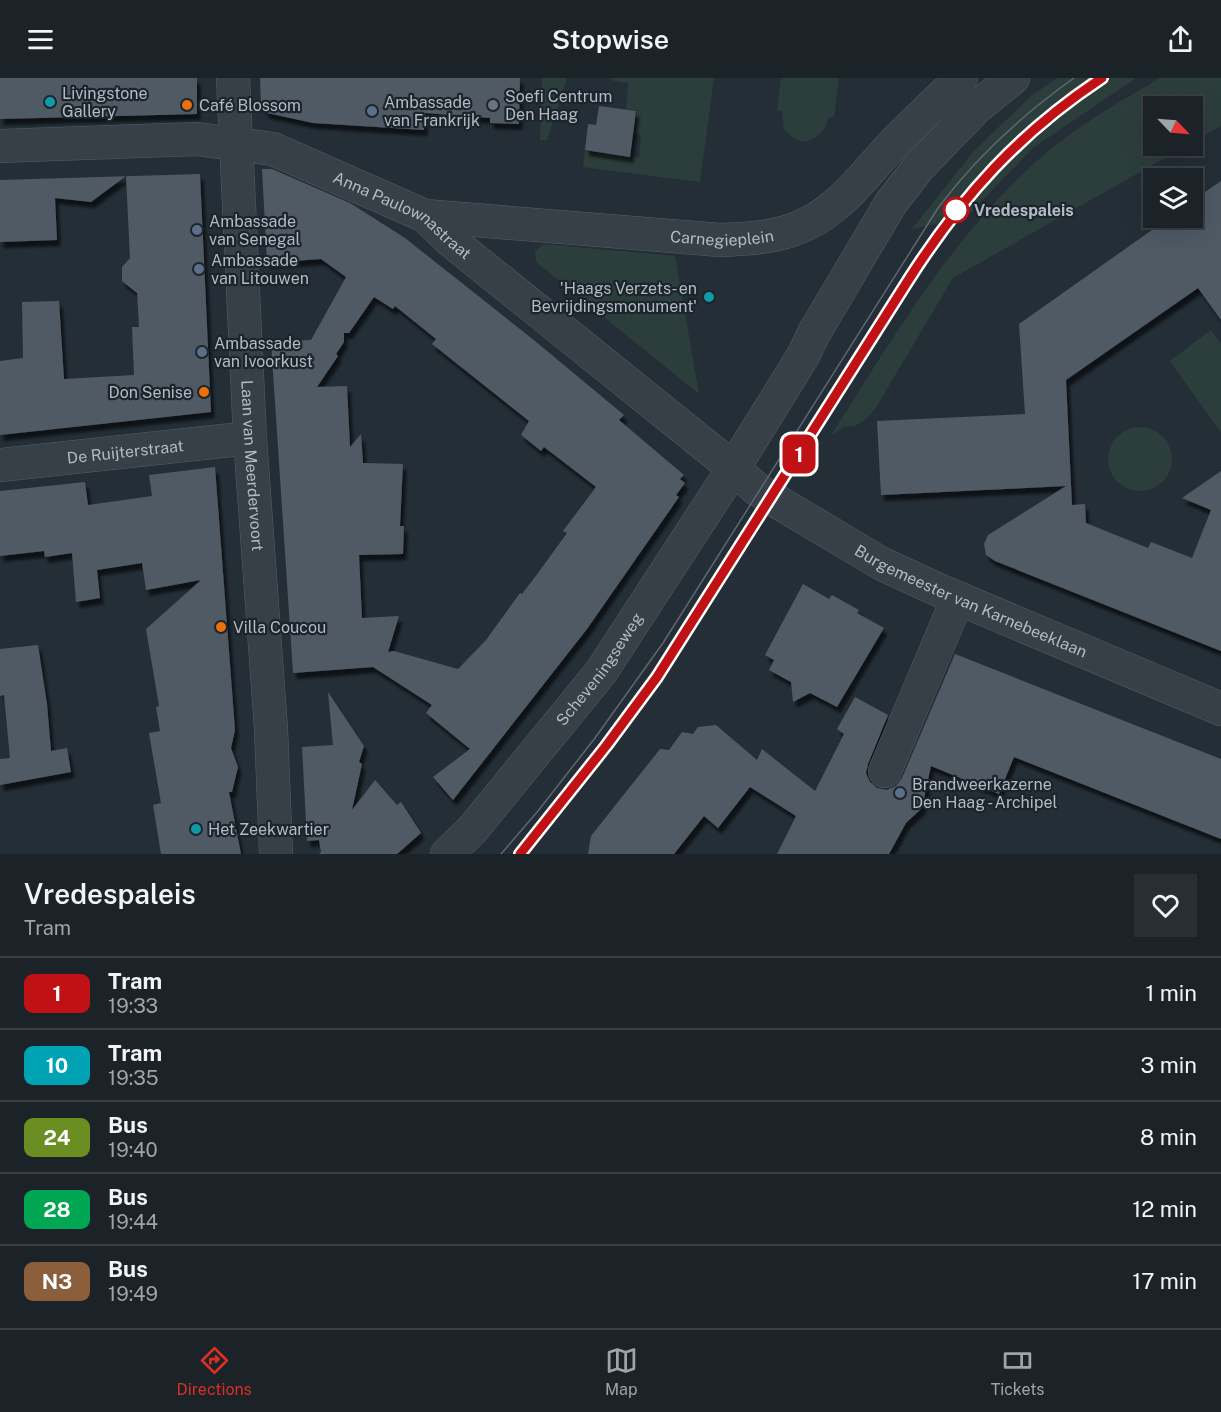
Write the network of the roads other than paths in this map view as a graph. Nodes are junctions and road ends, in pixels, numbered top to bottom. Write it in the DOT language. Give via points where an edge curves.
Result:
graph roads {
  1 [pos="233,78"];
  2 [pos="961,78"];
  3 [pos="1013,78"];
  4 [pos="235,143"];
  5 [pos="0,146"];
  6 [pos="425,216"];
  7 [pos="250,438"];
  8 [pos="0,465"];
  9 [pos="733,469"];
  10 [pos="958,598"];
  11 [pos="1221,709"];
  12 [pos="885,771"];
  13 [pos="276,854"];
  14 [pos="447,854"];
  1 -- 4 [label="street, Laan van Meerdervoort"];
  2 -- 6 [label="street, Carnegieplein" via="837,205 793,230 762,238 720,240"];
  3 -- 9 [label="street" via="918,168 891,203"];
  4 -- 5 [label="street, Anna Paulownastraat" via="197,139"];
  4 -- 6 [label="street, Anna Paulownastraat" via="273,149"];
  4 -- 7 [label="street, Laan van Meerdervoort"];
  6 -- 9 [label="street, Anna Paulownastraat"];
  7 -- 8 [label="street, De Ruijterstraat"];
  7 -- 13 [label="street, Laan van Meerdervoort"];
  9 -- 10 [label="street, Burgemeester van Karnebeeklaan" via="783,506 882,564"];
  9 -- 14 [label="street, Scheveningseweg" via="601,672 472,830"];
  10 -- 11 [label="street, Burgemeester van Karnebeeklaan"];
  10 -- 12 [label="street"];
}
